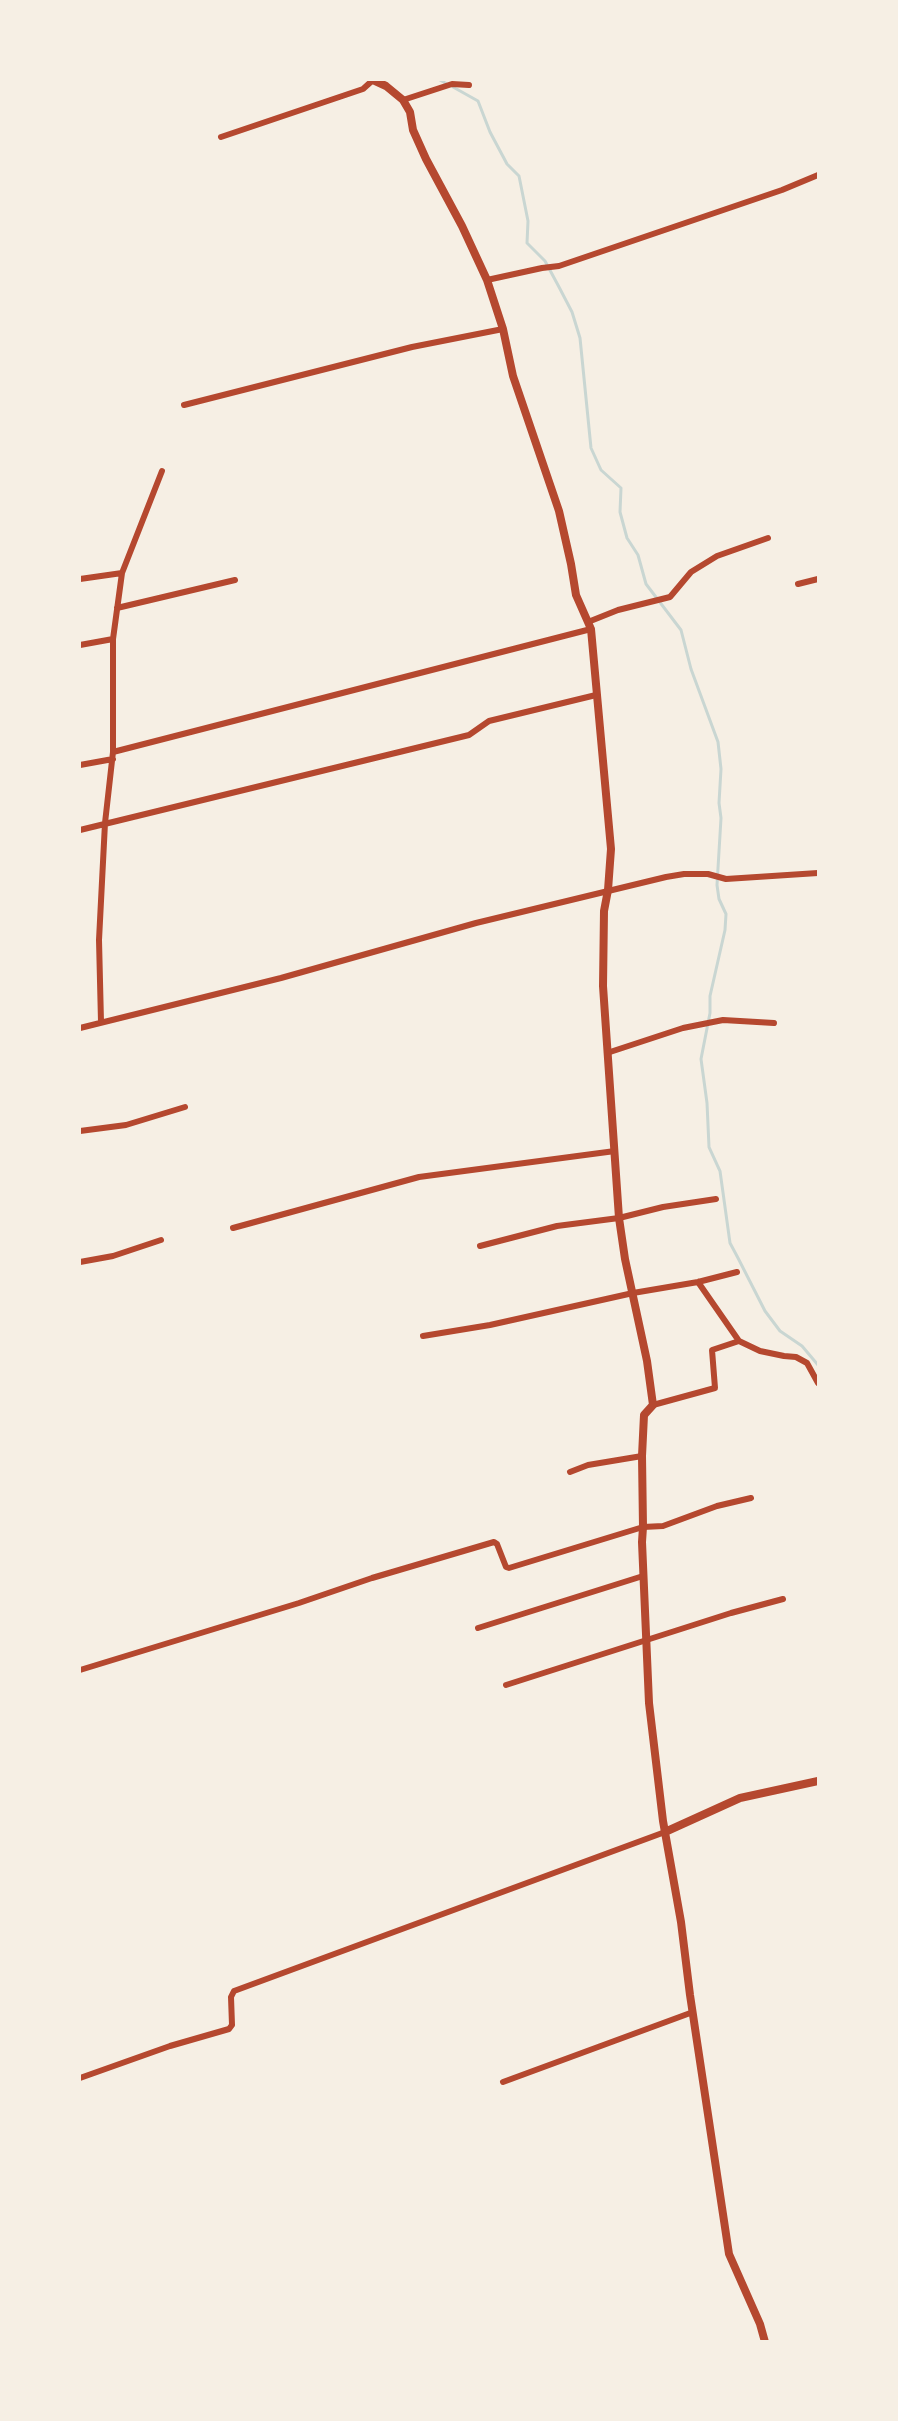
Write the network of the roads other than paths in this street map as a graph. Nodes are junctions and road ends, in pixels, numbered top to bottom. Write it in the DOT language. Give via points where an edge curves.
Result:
graph roads {
  1 [pos="373,80"];
  2 [pos="469,85"];
  3 [pos="403,100"];
  4 [pos="221,137"];
  5 [pos="819,175"];
  6 [pos="487,280"];
  7 [pos="503,329"];
  8 [pos="184,405"];
  9 [pos="162,471"];
  10 [pos="768,538"];
  11 [pos="122,573"];
  12 [pos="80,579"];
  13 [pos="819,579"];
  14 [pos="235,580"];
  15 [pos="798,584"];
  16 [pos="117,608"];
  17 [pos="589,625"];
  18 [pos="113,639"];
  19 [pos="80,645"];
  20 [pos="596,695"];
  21 [pos="113,752"];
  22 [pos="113,759"];
  23 [pos="80,765"];
  24 [pos="105,823"];
  25 [pos="80,830"];
  26 [pos="819,873"];
  27 [pos="608,890"];
  28 [pos="101,1022"];
  29 [pos="774,1023"];
  30 [pos="80,1028"];
  31 [pos="607,1053"];
  32 [pos="185,1107"];
  33 [pos="80,1131"];
  34 [pos="615,1151"];
  35 [pos="716,1199"];
  36 [pos="619,1218"];
  37 [pos="233,1228"];
  38 [pos="161,1240"];
  39 [pos="480,1246"];
  40 [pos="80,1262"];
  41 [pos="737,1272"];
  42 [pos="698,1282"];
  43 [pos="633,1293"];
  44 [pos="423,1336"];
  45 [pos="739,1341"];
  46 [pos="819,1383"];
  47 [pos="653,1405"];
  48 [pos="642,1456"];
  49 [pos="570,1472"];
  50 [pos="751,1497"];
  51 [pos="644,1527"];
  52 [pos="643,1576"];
  53 [pos="783,1599"];
  54 [pos="478,1628"];
  55 [pos="647,1639"];
  56 [pos="80,1670"];
  57 [pos="506,1685"];
  58 [pos="819,1781"];
  59 [pos="665,1832"];
  60 [pos="693,2012"];
  61 [pos="80,2078"];
  62 [pos="503,2082"];
  63 [pos="765,2342"];
  1 -- 3 [label="street"];
  1 -- 4 [label="street" via="363,89"];
  2 -- 3 [label="street" via="452,84"];
  3 -- 6 [label="street" via="426,159"];
  5 -- 6 [label="street" via="559,266"];
  6 -- 7 [label="street"];
  7 -- 8 [label="street" via="411,347"];
  7 -- 17 [label="street" via="513,376 559,511 576,595"];
  9 -- 11 [label="street"];
  10 -- 17 [label="street" via="691,572 670,597 618,610"];
  11 -- 12 [label="street"];
  11 -- 16 [label="street"];
  13 -- 15 [label="street"];
  14 -- 16 [label="street"];
  16 -- 18 [label="street"];
  17 -- 20 [label="street"];
  17 -- 21 [label="street"];
  18 -- 19 [label="street"];
  18 -- 21 [label="street"];
  20 -- 24 [label="street" via="489,721 469,735"];
  20 -- 27 [label="street" via="611,849"];
  21 -- 22 [label="street"];
  22 -- 23 [label="street"];
  22 -- 24 [label="street"];
  24 -- 25 [label="street"];
  24 -- 28 [label="street" via="99,940"];
  26 -- 27 [label="street" via="726,879 684,874"];
  27 -- 28 [label="street"];
  27 -- 31 [label="street" via="603,942"];
  28 -- 30 [label="street"];
  29 -- 31 [label="street" via="723,1020"];
  31 -- 34 [label="street"];
  32 -- 33 [label="street" via="126,1125"];
  34 -- 36 [label="street"];
  34 -- 37 [label="street" via="419,1177"];
  35 -- 36 [label="street"];
  36 -- 39 [label="street" via="556,1226"];
  36 -- 43 [label="street"];
  38 -- 40 [label="street"];
  41 -- 42 [label="street"];
  42 -- 43 [label="street"];
  42 -- 45 [label="street"];
  43 -- 44 [label="street"];
  43 -- 47 [label="street"];
  45 -- 46 [label="street" via="807,1363"];
  45 -- 47 [label="street" via="712,1350 715,1388"];
  47 -- 48 [label="street" via="644,1415"];
  48 -- 49 [label="street" via="588,1464"];
  48 -- 51 [label="street"];
  50 -- 51 [label="street" via="663,1526"];
  51 -- 52 [label="street"];
  51 -- 56 [label="street" via="507,1568 494,1542"];
  52 -- 54 [label="street"];
  52 -- 55 [label="street"];
  53 -- 55 [label="street"];
  55 -- 57 [label="street"];
  55 -- 59 [label="street" via="649,1703"];
  58 -- 59 [label="street" via="740,1798"];
  59 -- 60 [label="street"];
  59 -- 61 [label="street" via="234,1991 229,2029"];
  60 -- 62 [label="street"];
  60 -- 63 [label="street" via="729,2254"];
}
